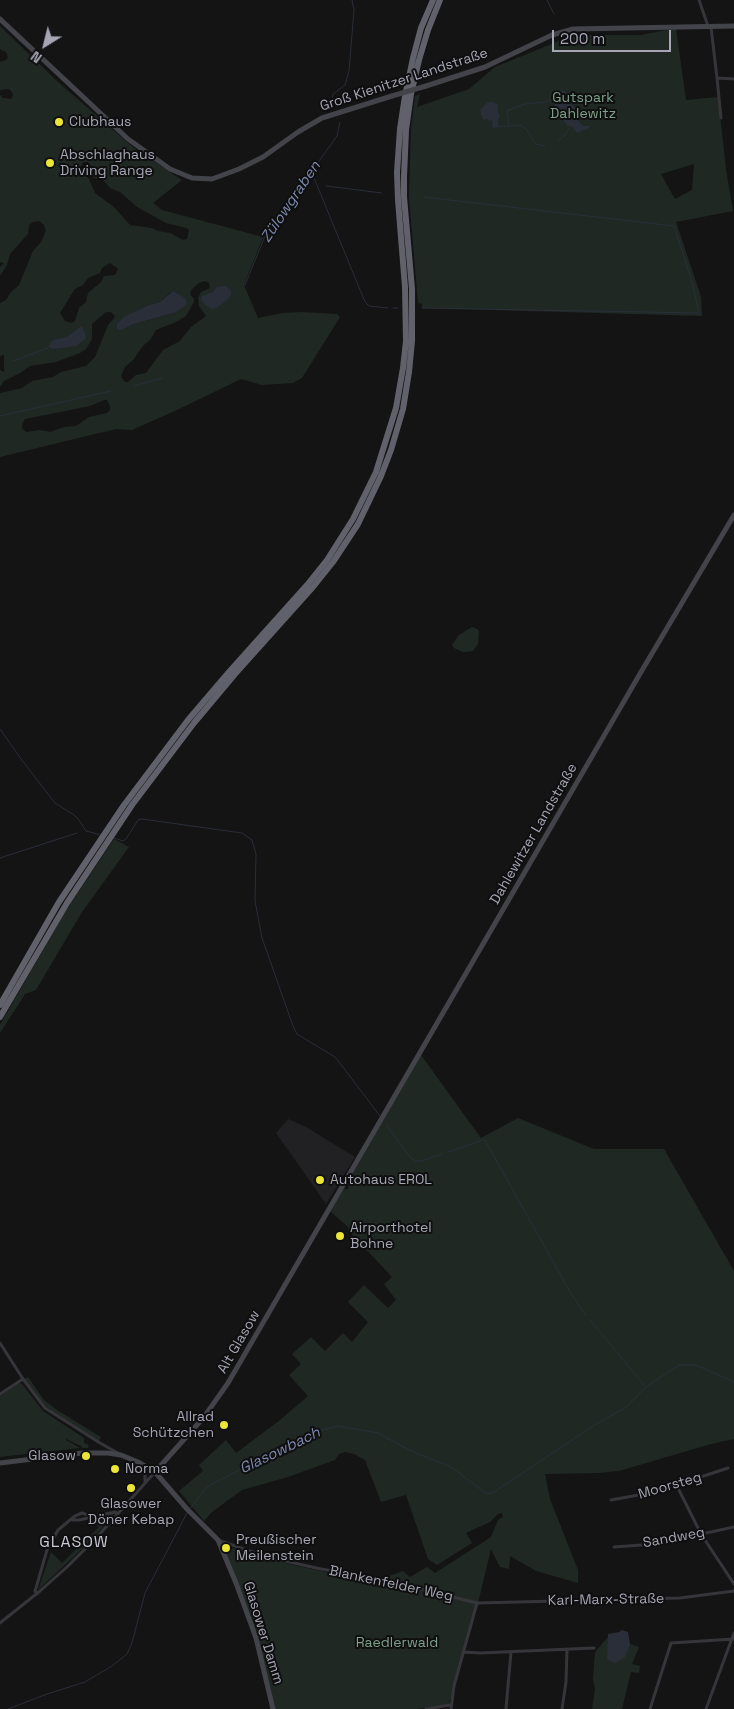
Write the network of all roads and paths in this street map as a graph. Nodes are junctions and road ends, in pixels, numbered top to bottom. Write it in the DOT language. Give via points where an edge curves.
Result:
graph roads {
  1 [pos="433,0"];
  2 [pos="440,0"];
  3 [pos="699,0"];
  4 [pos="0,19"];
  5 [pos="709,26"];
  6 [pos="734,26"];
  7 [pos="717,78"];
  8 [pos="734,79"];
  9 [pos="721,118"];
  10 [pos="734,515"];
  11 [pos="110,830"];
  12 [pos="103,840"];
  13 [pos="0,1005"];
  14 [pos="0,1017"];
  15 [pos="355,1165"];
  16 [pos="0,1343"];
  17 [pos="23,1379"];
  18 [pos="0,1394"];
  19 [pos="100,1444"];
  20 [pos="97,1453"];
  21 [pos="121,1455"];
  22 [pos="0,1462"];
  23 [pos="138,1462"];
  24 [pos="728,1468"];
  25 [pos="155,1472"];
  26 [pos="145,1483"];
  27 [pos="677,1486"];
  28 [pos="612,1500"];
  29 [pos="118,1514"];
  30 [pos="734,1527"];
  31 [pos="702,1534"];
  32 [pos="218,1540"];
  33 [pos="614,1547"];
  34 [pos="734,1584"];
  35 [pos="734,1590"];
  36 [pos="37,1594"];
  37 [pos="477,1603"];
  38 [pos="0,1623"];
  39 [pos="734,1633"];
  40 [pos="733,1639"];
  41 [pos="594,1648"];
  42 [pos="567,1650"];
  43 [pos="463,1652"];
  44 [pos="511,1652"];
  45 [pos="450,1707"];
  46 [pos="273,1709"];
  47 [pos="426,1709"];
  48 [pos="506,1709"];
  49 [pos="562,1709"];
  50 [pos="650,1709"];
  51 [pos="706,1709"];
  1 -- 11 [label="highway" via="413,58 400,129 397,172 406,287 406,341 396,408 385,449 353,519 326,560 188,720 153,765"];
  2 -- 11 [label="highway" via="419,60 406,130 404,197 412,289 412,341 403,409 388,460 363,514 333,562 194,723"];
  3 -- 5 [label="street"];
  4 -- 5 [label="street, Groß Kienitzer Landstraße, bridge" via="128,139 170,170 192,178 212,179 263,157 322,118 485,67 564,31"];
  5 -- 6 [label="street, Groß Kienitzer Landstraße"];
  5 -- 7 [label="street"];
  7 -- 8 [label="street"];
  7 -- 9 [label="street"];
  10 -- 15 [label="street, Dahlewitzer Landstraße"];
  11 -- 12 [label="highway"];
  12 -- 13 [label="highway" via="59,902"];
  12 -- 14 [label="highway"];
  15 -- 25 [label="street, Alt Glasow" via="226,1385 204,1417"];
  16 -- 17 [label="street"];
  17 -- 18 [label="street"];
  17 -- 19 [label="street" via="46,1408"];
  19 -- 20 [label="street"];
  19 -- 21 [label="street"];
  20 -- 21 [label="street, Glasower Damm"];
  20 -- 22 [label="street, Glasower Damm"];
  21 -- 23 [label="street, Glasower Damm"];
  23 -- 25 [label="street, Glasower Damm"];
  23 -- 26 [label="street" via="144,1472"];
  24 -- 27 [label="street, Moorsteg"];
  25 -- 26 [label="street, Alt Glasow"];
  25 -- 32 [label="street, Glasower Damm"];
  26 -- 29 [label="street, Alt Glasow"];
  27 -- 28 [label="street, Moorsteg"];
  27 -- 31 [label="street"];
  29 -- 36 [label="street, Alt Glasow"];
  29 -- 36 [label="street" via="91,1516 82,1513 58,1530 49,1546"];
  30 -- 31 [label="street, Sandweg"];
  31 -- 33 [label="street, Sandweg" via="655,1544"];
  31 -- 34 [label="street"];
  32 -- 37 [label="street, Blankenfelder Weg" via="267,1556 377,1578"];
  32 -- 46 [label="street, Glasower Damm" via="256,1638"];
  35 -- 37 [label="street, Karl-Marx-Straße" via="680,1598"];
  36 -- 38 [label="street, Alt Glasow"];
  37 -- 43 [label="street"];
  39 -- 40 [label="street"];
  40 -- 50 [label="street" via="671,1643"];
  40 -- 51 [label="street"];
  41 -- 42 [label="street"];
  42 -- 44 [label="street"];
  42 -- 49 [label="street"];
  43 -- 44 [label="street"];
  43 -- 45 [label="street"];
  44 -- 48 [label="street"];
  45 -- 47 [label="street"];
}
